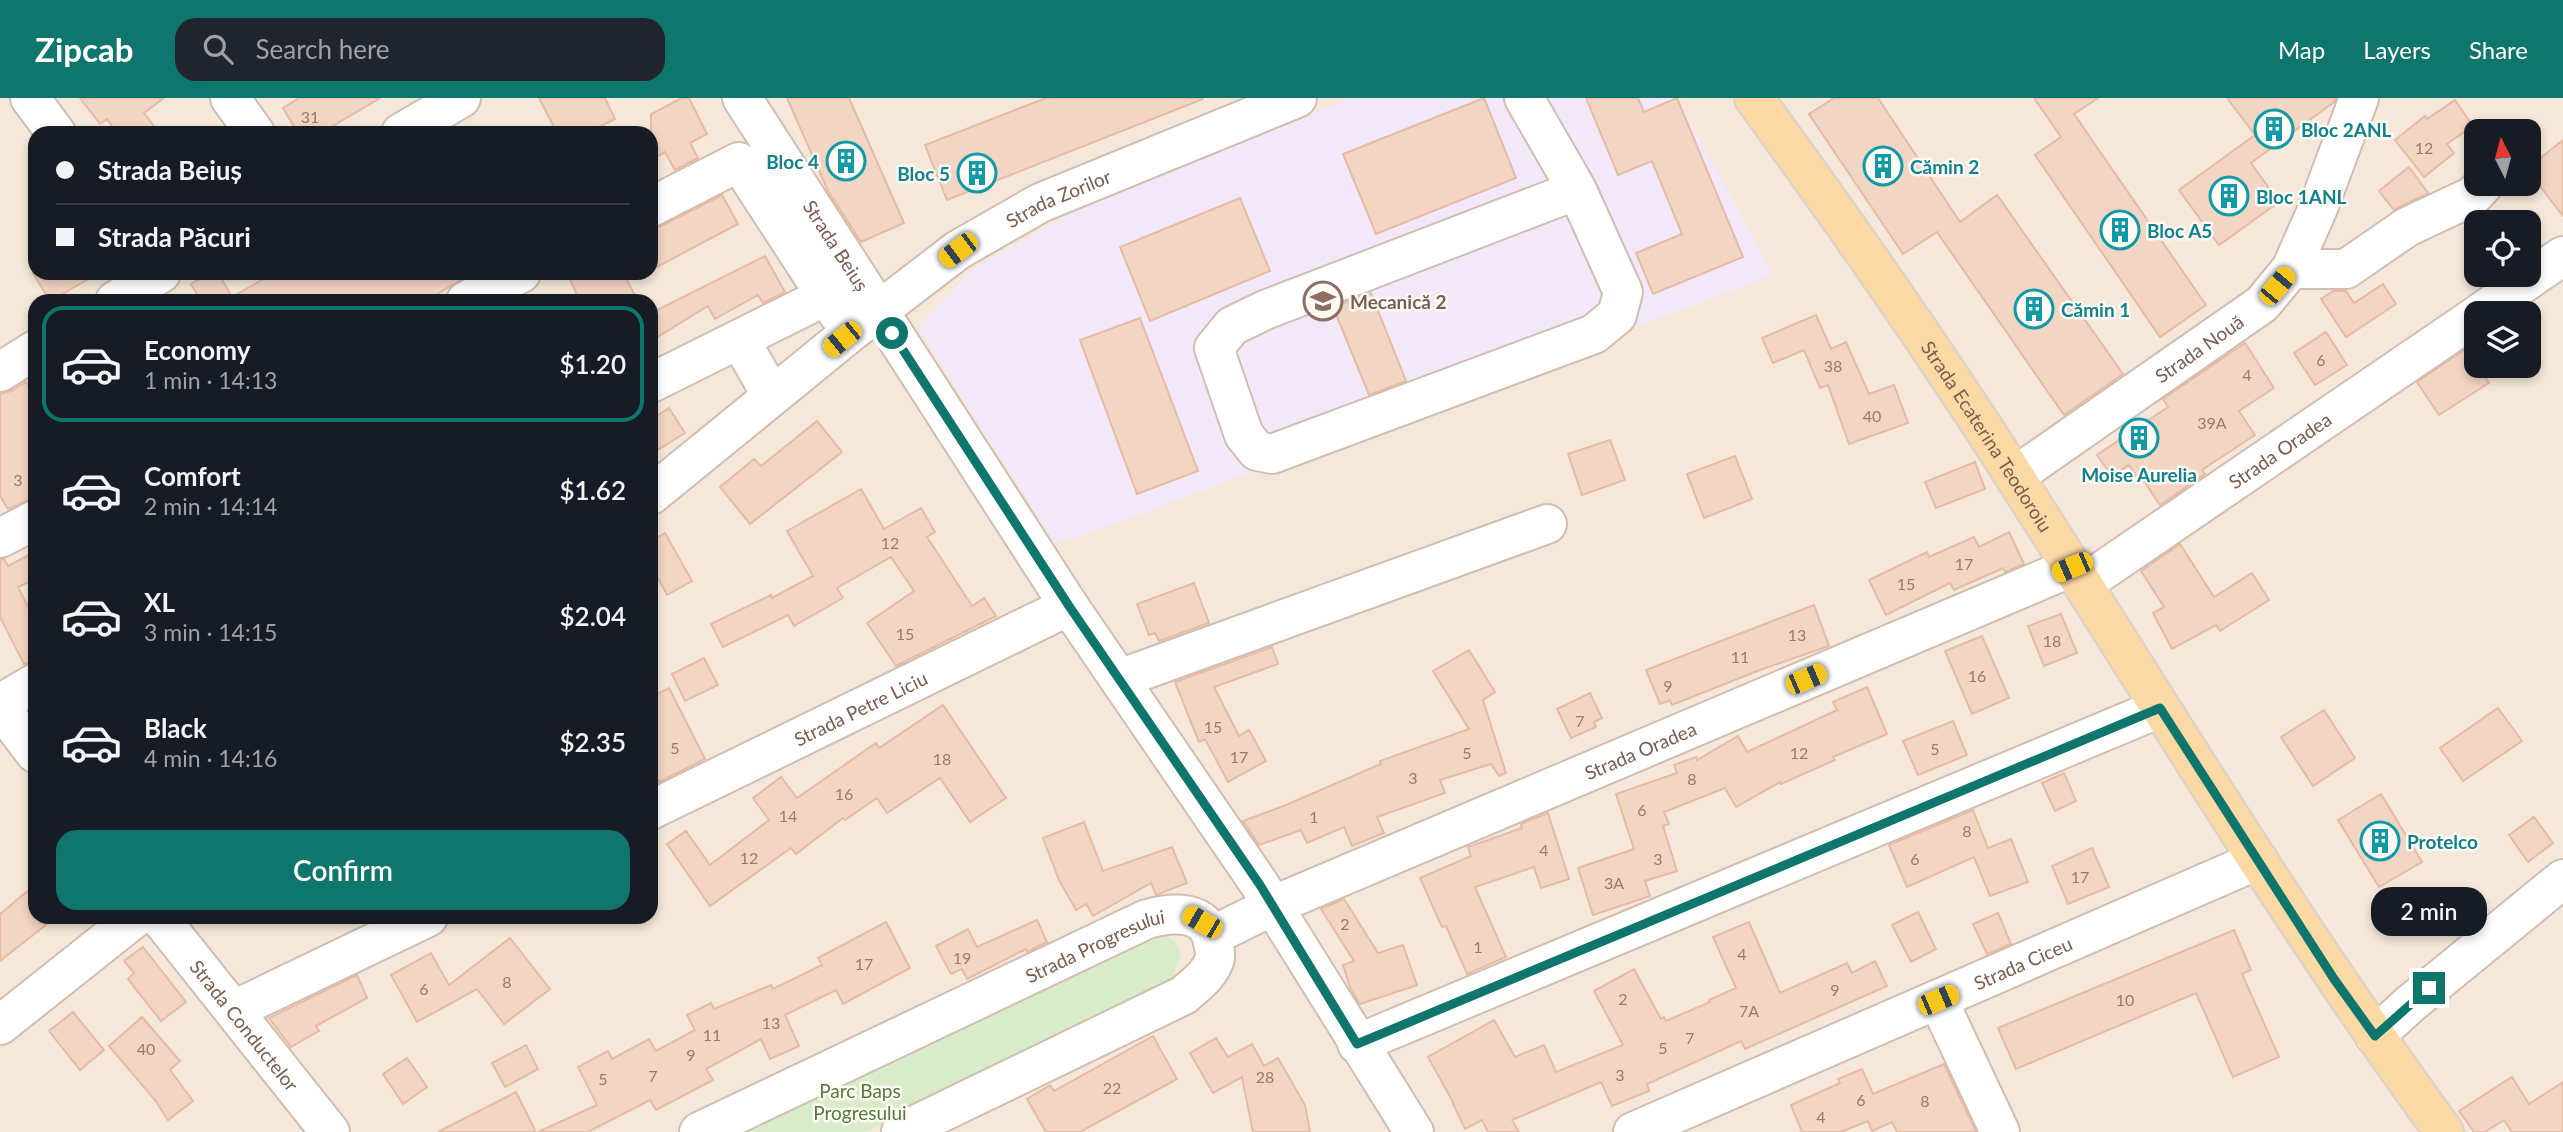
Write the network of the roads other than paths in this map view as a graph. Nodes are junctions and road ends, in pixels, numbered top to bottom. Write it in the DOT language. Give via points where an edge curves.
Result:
graph roads {
  1 [pos="30,98"];
  2 [pos="230,98"];
  3 [pos="461,98"];
  4 [pos="742,98"];
  5 [pos="1297,98"];
  6 [pos="1524,98"];
  7 [pos="1754,98"];
  8 [pos="2359,98"];
  9 [pos="51,126"];
  10 [pos="250,126"];
  11 [pos="413,126"];
  12 [pos="1577,190"];
  13 [pos="2473,196"];
  14 [pos="658,203"];
  15 [pos="2563,256"];
  16 [pos="2291,269"];
  17 [pos="150,280"];
  18 [pos="507,280"];
  19 [pos="126,294"];
  20 [pos="480,294"];
  21 [pos="826,296"];
  22 [pos="2497,301"];
  23 [pos="2464,323"];
  24 [pos="857,327"];
  25 [pos="740,340"];
  26 [pos="28,354"];
  27 [pos="0,372"];
  28 [pos="658,380"];
  29 [pos="772,396"];
  30 [pos="2015,477"];
  31 [pos="658,489"];
  32 [pos="28,524"];
  33 [pos="1546,524"];
  34 [pos="0,538"];
  35 [pos="2077,576"];
  36 [pos="1069,606"];
  37 [pos="1119,679"];
  38 [pos="28,688"];
  39 [pos="0,706"];
  40 [pos="2160,708"];
  41 [pos="28,744"];
  42 [pos="658,807"];
  43 [pos="2258,860"];
  44 [pos="2563,879"];
  45 [pos="1272,906"];
  46 [pos="127,924"];
  47 [pos="165,924"];
  48 [pos="413,924"];
  49 [pos="1212,936"];
  50 [pos="1938,1000"];
  51 [pos="234,1010"];
  52 [pos="0,1025"];
  53 [pos="2375,1036"];
  54 [pos="1357,1044"];
  55 [pos="2436,1130"];
  56 [pos="331,1132"];
  57 [pos="699,1132"];
  58 [pos="901,1132"];
  59 [pos="1414,1132"];
  60 [pos="1633,1132"];
  61 [pos="2000,1132"];
  1 -- 9 [label="street"];
  2 -- 10 [label="street"];
  3 -- 11 [label="street"];
  4 -- 24 [label="street, Strada Beiuș"];
  5 -- 24 [label="street, Strada Zorilor" via="1040,203 958,250"];
  6 -- 12 [label="street"];
  7 -- 30 [label="main road, Strada Ecaterina Teodoroiu" via="1862,246"];
  8 -- 16 [label="street, Strada Nouă"];
  12 -- 12 [label="street" via="1623,292 1617,315 1594,334 1272,454 1258,451 1244,435 1214,348 1232,326"];
  13 -- 16 [label="street" via="2407,227 2346,269"];
  14 -- 21 [label="street" via="739,162"];
  15 -- 22 [label="street, Strada Oradea"];
  16 -- 30 [label="street, Strada Nouă" via="2262,304"];
  17 -- 19 [label="street"];
  18 -- 20 [label="street"];
  21 -- 24 [label="street"];
  21 -- 25 [label="street"];
  23 -- 35 [label="street, Strada Oradea"];
  24 -- 29 [label="street, Strada Zorilor"];
  24 -- 36 [label="street, Strada Beiuș"];
  25 -- 28 [label="street"];
  25 -- 29 [label="street"];
  26 -- 27 [label="street"];
  29 -- 31 [label="street, Strada Zorilor"];
  30 -- 35 [label="main road, Strada Ecaterina Teodoroiu"];
  32 -- 34 [label="street"];
  33 -- 37 [label="street"];
  35 -- 40 [label="main road, Strada Ecaterina Teodoroiu"];
  35 -- 45 [label="street, Strada Oradea"];
  36 -- 37 [label="street, Strada Beiuș"];
  36 -- 42 [label="street, Strada Petre Liciu"];
  37 -- 45 [label="street, Strada Beiuș"];
  38 -- 39 [label="street"];
  39 -- 41 [label="street"];
  40 -- 43 [label="main road, Strada Ecaterina Teodoroiu"];
  40 -- 54 [label="street"];
  43 -- 50 [label="street, Strada Ciceu"];
  43 -- 53 [label="main road, Strada Ecaterina Teodoroiu"];
  44 -- 53 [label="street"];
  45 -- 49 [label="street, Strada Oradea"];
  45 -- 54 [label="street, Strada Beiuș"];
  46 -- 52 [label="street"];
  47 -- 51 [label="street, Strada Conductelor"];
  48 -- 51 [label="street"];
  49 -- 57 [label="street, Strada Progresului" via="1202,922 1188,914 1147,919"];
  49 -- 58 [label="street" via="1216,956 1206,976 1184,995"];
  50 -- 60 [label="street, Strada Ciceu"];
  50 -- 61 [label="street"];
  51 -- 56 [label="street, Strada Conductelor"];
  53 -- 55 [label="main road, Strada Ecaterina Teodoroiu"];
  54 -- 59 [label="street, Strada Beiuș"];
}
